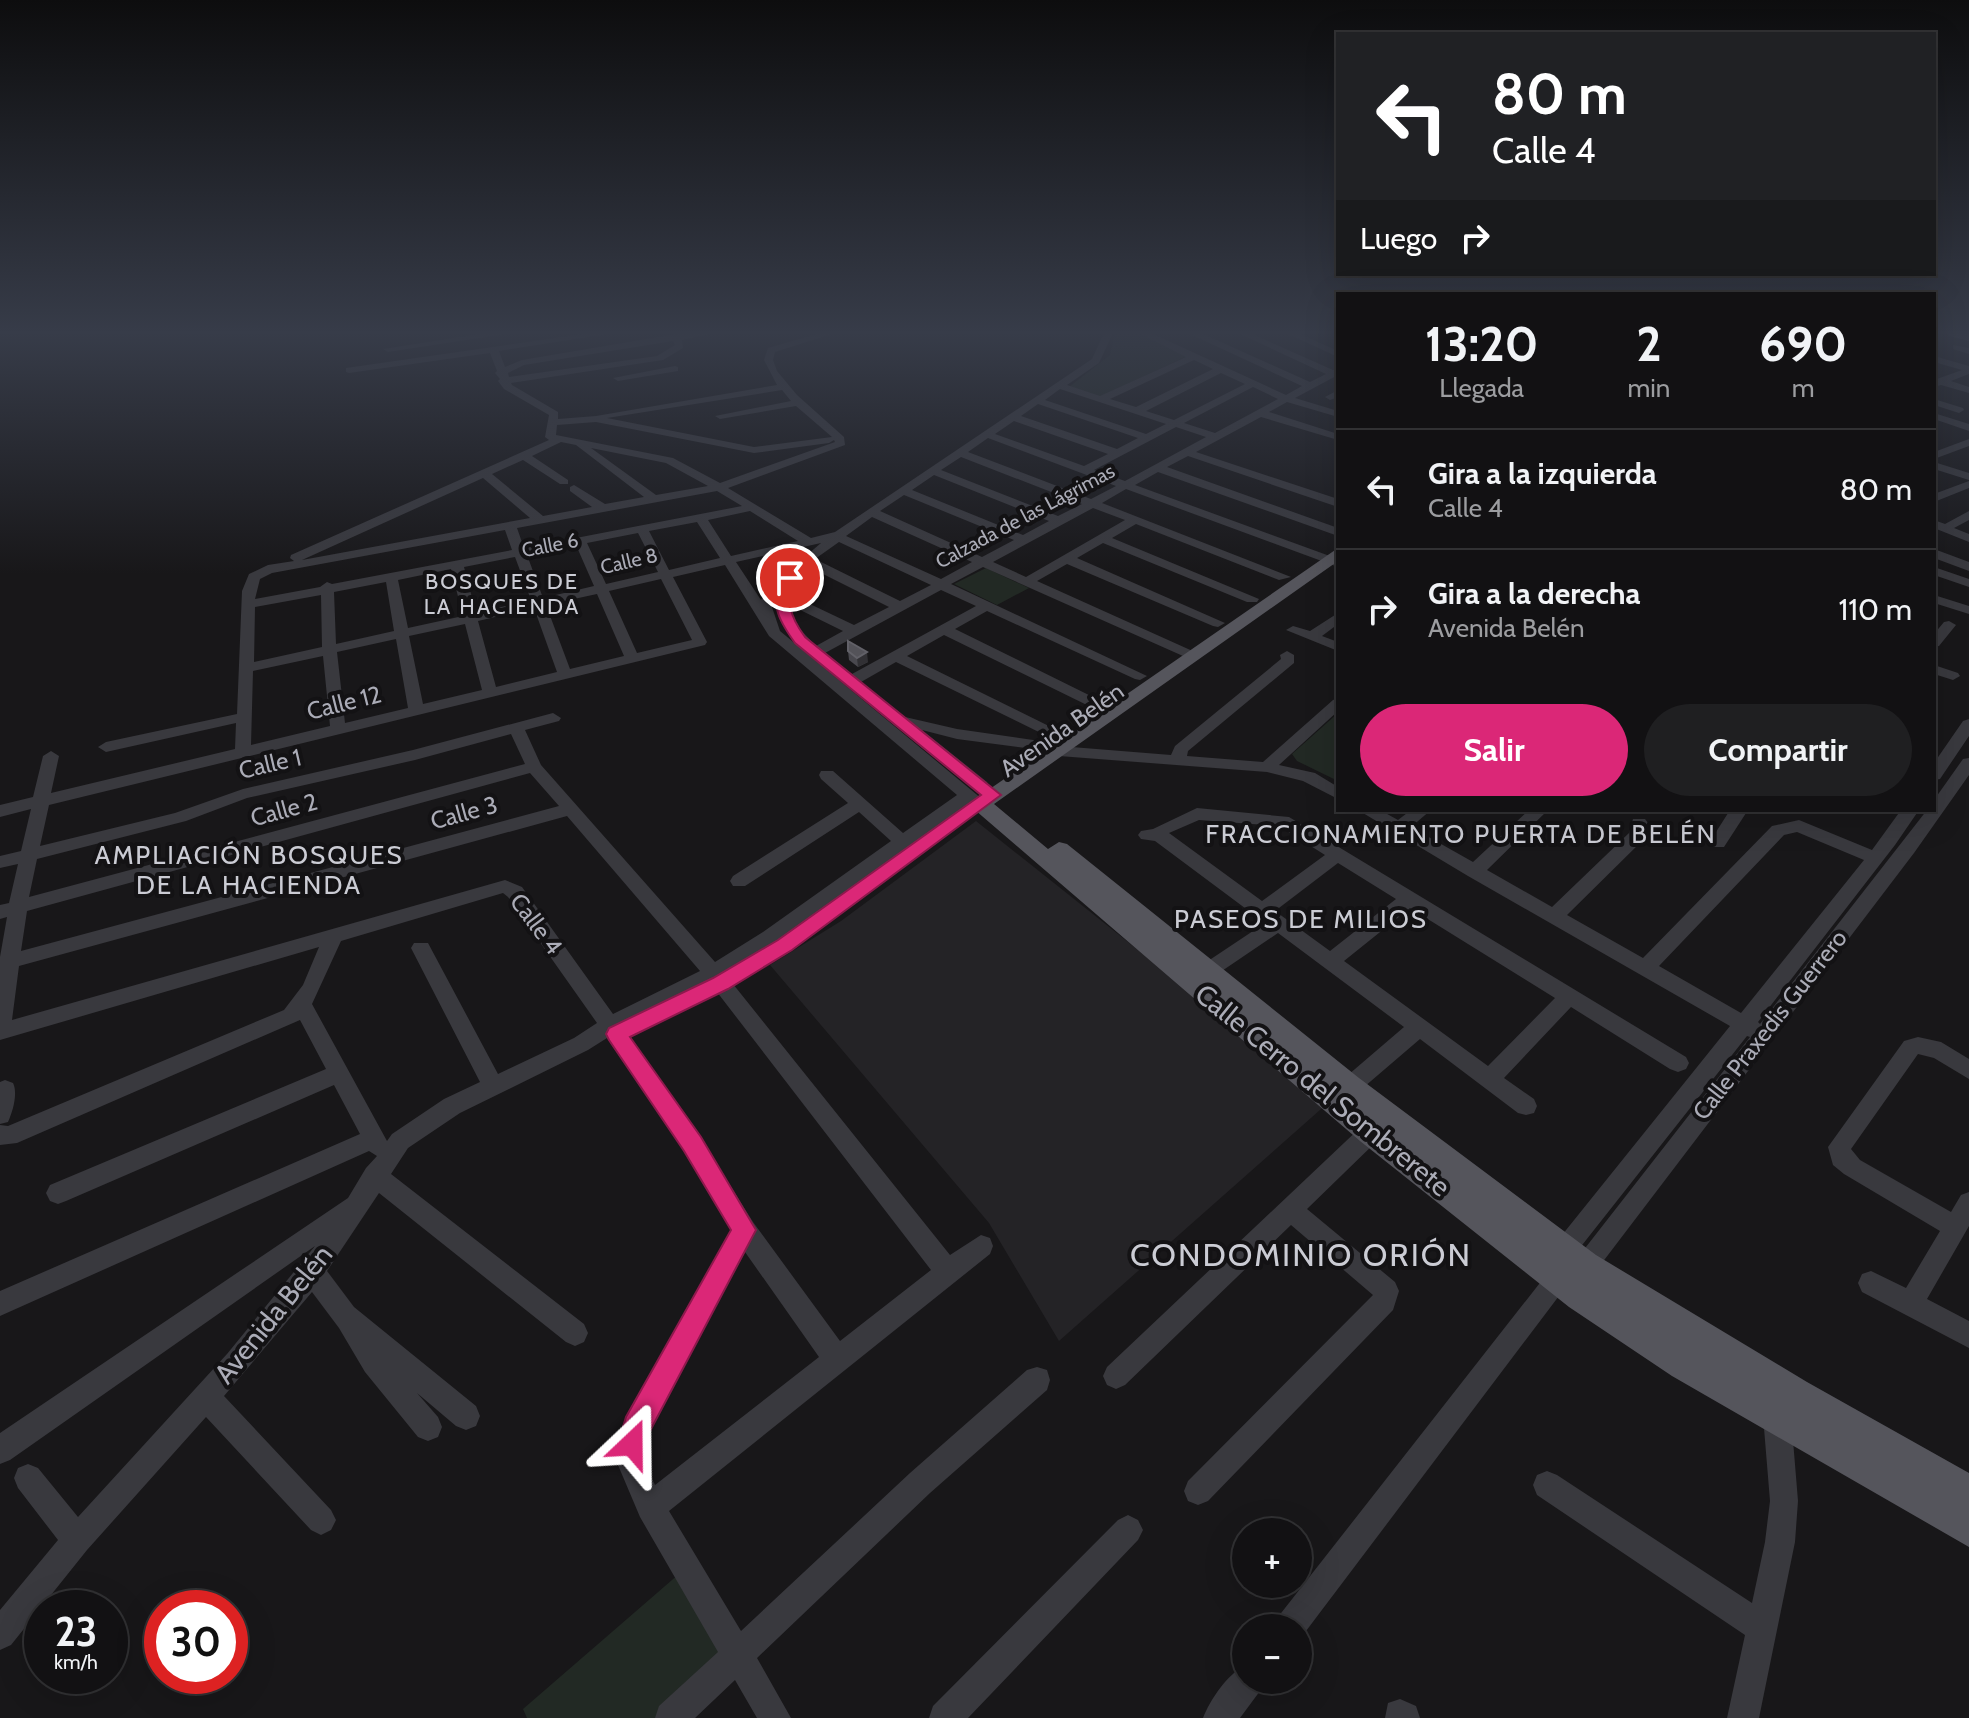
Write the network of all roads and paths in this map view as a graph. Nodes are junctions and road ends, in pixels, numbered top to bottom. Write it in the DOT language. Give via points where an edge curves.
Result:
graph roads {
  1 [pos="552,413"];
  2 [pos="617,413"];
  3 [pos="736,413"];
  4 [pos="812,413"];
  5 [pos="1020,413"];
  6 [pos="1074,413"];
  7 [pos="1144,413"];
  8 [pos="1194,413"];
  9 [pos="1260,413"];
  10 [pos="720,416"];
  11 [pos="1936,416"];
  12 [pos="1014,417"];
  13 [pos="586,418"];
  14 [pos="555,422"];
  15 [pos="1175,423"];
  16 [pos="1969,428"];
  17 [pos="989,435"];
  18 [pos="1336,436"];
  19 [pos="1216,437"];
  20 [pos="1147,438"];
  21 [pos="560,439"];
  22 [pos="841,441"];
  23 [pos="575,442"];
  24 [pos="1969,442"];
  25 [pos="1187,452"];
  26 [pos="962,453"];
  27 [pos="1117,453"];
  28 [pos="1936,455"];
  29 [pos="525,456"];
  30 [pos="1936,466"];
  31 [pos="1158,468"];
  32 [pos="1085,470"];
  33 [pos="934,471"];
  34 [pos="485,474"];
  35 [pos="1969,477"];
  36 [pos="1969,484"];
  37 [pos="1126,485"];
  38 [pos="719,487"];
  39 [pos="904,491"];
  40 [pos="432,497"];
  41 [pos="1936,497"];
  42 [pos="655,500"];
  43 [pos="1336,502"];
  44 [pos="1093,503"];
  45 [pos="755,507"];
  46 [pos="602,508"];
  47 [pos="449,509"];
  48 [pos="871,512"];
  49 [pos="1969,515"];
  50 [pos="467,519"];
  51 [pos="701,519"];
  52 [pos="1136,519"];
  53 [pos="540,520"];
  54 [pos="1059,521"];
  55 [pos="1936,522"];
  56 [pos="1936,522"];
  57 [pos="1950,525"];
  58 [pos="510,526"];
  59 [pos="641,527"];
  60 [pos="403,530"];
  61 [pos="481,530"];
  62 [pos="1336,531"];
  63 [pos="1969,535"];
  64 [pos="836,536"];
  65 [pos="579,539"];
  66 [pos="1103,539"];
  67 [pos="1024,540"];
  68 [pos="810,543"];
  69 [pos="1937,546"];
  70 [pos="519,551"];
  71 [pos="1330,558"];
  72 [pos="1067,559"];
  73 [pos="724,560"];
  74 [pos="806,560"];
  75 [pos="985,561"];
  76 [pos="456,563"];
  77 [pos="1969,567"];
  78 [pos="264,571"];
  79 [pos="1936,572"];
  80 [pos="661,573"];
  81 [pos="391,575"];
  82 [pos="1284,577"];
  83 [pos="790,578"];
  84 [pos="1028,581"];
  85 [pos="942,583"];
  86 [pos="1969,583"];
  87 [pos="327,586"];
  88 [pos="601,588"];
  89 [pos="782,596"];
  90 [pos="1252,599"];
  91 [pos="1936,600"];
  92 [pos="536,602"];
  93 [pos="251,604"];
  94 [pos="987,605"];
  95 [pos="899,606"];
  96 [pos="1969,610"];
  97 [pos="469,618"];
  98 [pos="1336,618"];
  99 [pos="767,620"];
  100 [pos="1218,623"];
  101 [pos="944,629"];
  102 [pos="1293,630"];
  103 [pos="854,631"];
  104 [pos="400,633"];
  105 [pos="1311,637"];
  106 [pos="1336,646"];
  107 [pos="329,647"];
  108 [pos="815,652"];
  109 [pos="1185,653"];
  110 [pos="1287,655"];
  111 [pos="896,656"];
  112 [pos="632,657"];
  113 [pos="244,669"];
  114 [pos="1936,670"];
  115 [pos="565,674"];
  116 [pos="1140,676"];
  117 [pos="1953,676"];
  118 [pos="851,681"];
  119 [pos="490,691"];
  120 [pos="1098,705"];
  121 [pos="1336,705"];
  122 [pos="416,710"];
  123 [pos="244,717"];
  124 [pos="553,718"];
  125 [pos="897,720"];
  126 [pos="1969,724"];
  127 [pos="516,727"];
  128 [pos="338,730"];
  129 [pos="1052,743"];
  130 [pos="106,747"];
  131 [pos="243,752"];
  132 [pos="51,756"];
  133 [pos="1177,762"];
  134 [pos="1969,763"];
  135 [pos="534,767"];
  136 [pos="1267,767"];
  137 [pos="1936,772"];
  138 [pos="827,775"];
  139 [pos="1336,793"];
  140 [pos="980,795"];
  141 [pos="40,800"];
  142 [pos="1938,800"];
  143 [pos="859,804"];
  144 [pos="570,809"];
  145 [pos="0,811"];
  146 [pos="1371,812"];
  147 [pos="1419,812"];
  148 [pos="1537,812"];
  149 [pos="1738,812"];
  150 [pos="1909,812"];
  151 [pos="1928,812"];
  152 [pos="1639,823"];
  153 [pos="1399,828"];
  154 [pos="904,843"];
  155 [pos="1718,843"];
  156 [pos="28,855"];
  157 [pos="1336,856"];
  158 [pos="1875,858"];
  159 [pos="0,862"];
  160 [pos="1474,872"];
  161 [pos="739,881"];
  162 [pos="1407,900"];
  163 [pos="9,909"];
  164 [pos="1554,916"];
  165 [pos="1270,917"];
  166 [pos="333,935"];
  167 [pos="421,948"];
  168 [pos="5,962"];
  169 [pos="1330,962"];
  170 [pos="1646,967"];
  171 [pos="1206,972"];
  172 [pos="717,978"];
  173 [pos="1568,997"];
  174 [pos="302,1005"];
  175 [pos="1419,1027"];
  176 [pos="613,1029"];
  177 [pos="1753,1030"];
  178 [pos="0,1032"];
  179 [pos="1678,1063"];
  180 [pos="1969,1070"];
  181 [pos="340,1073"];
  182 [pos="1489,1079"];
  183 [pos="493,1085"];
  184 [pos="1349,1087"];
  185 [pos="5,1089"];
  186 [pos="1526,1106"];
  187 [pos="0,1115"];
  188 [pos="1371,1132"];
  189 [pos="0,1135"];
  190 [pos="378,1157"];
  191 [pos="58,1193"];
  192 [pos="359,1202"];
  193 [pos="1969,1203"];
  194 [pos="1290,1209"];
  195 [pos="1955,1227"];
  196 [pos="744,1230"];
  197 [pos="981,1246"];
  198 [pos="1565,1270"];
  199 [pos="947,1271"];
  200 [pos="312,1272"];
  201 [pos="1871,1283"];
  202 [pos="0,1304"];
  203 [pos="1910,1305"];
  204 [pos="345,1316"];
  205 [pos="575,1333"];
  206 [pos="1969,1335"];
  207 [pos="836,1358"];
  208 [pos="1116,1376"];
  209 [pos="1037,1380"];
  210 [pos="206,1397"];
  211 [pos="466,1416"];
  212 [pos="1777,1416"];
  213 [pos="428,1427"];
  214 [pos="0,1450"];
  215 [pos="28,1478"];
  216 [pos="1547,1485"];
  217 [pos="1198,1491"];
  218 [pos="1969,1494"];
  219 [pos="650,1507"];
  220 [pos="321,1520"];
  221 [pos="1969,1527"];
  222 [pos="1128,1530"];
  223 [pos="77,1540"];
  224 [pos="1300,1614"];
  225 [pos="1762,1628"];
  226 [pos="0,1634"];
  227 [pos="737,1655"];
  228 [pos="1238,1694"];
  229 [pos="671,1718"];
  230 [pos="775,1718"];
  231 [pos="945,1718"];
  232 [pos="1219,1718"];
  233 [pos="1743,1718"];
  1 -- 14 [label="street"];
  2 -- 13 [label="street"];
  3 -- 10 [label="street"];
  4 -- 22 [label="street"];
  5 -- 12 [label="street"];
  6 -- 20 [label="street"];
  7 -- 15 [label="street"];
  8 -- 15 [label="street"];
  9 -- 18 [label="street"];
  9 -- 19 [label="street, Calzada de las Lágrimas"];
  11 -- 16 [label="street"];
  12 -- 17 [label="street"];
  12 -- 27 [label="street"];
  13 -- 14 [label="street"];
  13 -- 22 [label="street" via="754,450"];
  14 -- 21 [label="street" via="549,435"];
  15 -- 19 [label="street"];
  15 -- 20 [label="street"];
  17 -- 26 [label="street"];
  17 -- 32 [label="street"];
  19 -- 25 [label="street, Calzada de las Lágrimas"];
  20 -- 27 [label="street"];
  21 -- 23 [label="street"];
  21 -- 29 [label="street"];
  22 -- 38 [label="street"];
  23 -- 38 [label="street" via="669,460"];
  23 -- 42 [label="street"];
  24 -- 28 [label="street"];
  25 -- 31 [label="street, Calzada de las Lágrimas"];
  25 -- 43 [label="street"];
  26 -- 33 [label="street"];
  26 -- 44 [label="street"];
  27 -- 32 [label="street"];
  29 -- 34 [label="street"];
  29 -- 46 [label="street"];
  30 -- 35 [label="street"];
  31 -- 37 [label="street, Calzada de las Lágrimas"];
  31 -- 62 [label="street"];
  32 -- 37 [label="street"];
  33 -- 39 [label="street"];
  33 -- 54 [label="street"];
  34 -- 40 [label="street"];
  34 -- 53 [label="street"];
  36 -- 41 [label="street"];
  37 -- 44 [label="street, Calzada de las Lágrimas"];
  37 -- 71 [label="street"];
  38 -- 42 [label="street"];
  38 -- 45 [label="street"];
  39 -- 48 [label="street"];
  39 -- 67 [label="street"];
  40 -- 47 [label="street"];
  40 -- 60 [label="street"];
  42 -- 46 [label="street"];
  44 -- 52 [label="street"];
  44 -- 54 [label="street, Calzada de las Lágrimas"];
  45 -- 51 [label="street, Calle 6"];
  45 -- 68 [label="street"];
  46 -- 53 [label="street"];
  48 -- 64 [label="street"];
  48 -- 75 [label="street"];
  49 -- 57 [label="street"];
  50 -- 61 [label="street"];
  51 -- 59 [label="street, Calle 6"];
  51 -- 73 [label="street"];
  52 -- 66 [label="street"];
  52 -- 82 [label="street"];
  53 -- 58 [label="street"];
  54 -- 67 [label="street, Calzada de las Lágrimas"];
  55 -- 57 [label="street"];
  56 -- 63 [label="street"];
  57 -- 63 [label="street"];
  58 -- 61 [label="street"];
  58 -- 70 [label="street"];
  59 -- 65 [label="street, Calle 6"];
  59 -- 80 [label="street"];
  60 -- 61 [label="street"];
  60 -- 78 [label="street"];
  60 -- 78 [label="street"];
  64 -- 68 [label="street, Calle 8"];
  64 -- 74 [label="street"];
  64 -- 85 [label="street"];
  65 -- 70 [label="street, Calle 6"];
  65 -- 88 [label="street"];
  66 -- 72 [label="street"];
  66 -- 90 [label="street"];
  67 -- 75 [label="street, Calzada de las Lágrimas"];
  68 -- 73 [label="street, Calle 8"];
  69 -- 77 [label="street"];
  70 -- 76 [label="street, Calle 6"];
  70 -- 92 [label="street"];
  71 -- 82 [label="main road, Avenida Belén"];
  71 -- 109 [label="main road, Avenida Belén"];
  72 -- 84 [label="street"];
  72 -- 100 [label="street"];
  73 -- 80 [label="street, Calle 8"];
  73 -- 99 [label="street"];
  74 -- 83 [label="street"];
  74 -- 95 [label="street"];
  75 -- 84 [label="street"];
  75 -- 85 [label="street, Calzada de las Lágrimas"];
  76 -- 81 [label="street, Calle 6"];
  76 -- 97 [label="street"];
  78 -- 93 [label="street" via="254,577"];
  79 -- 86 [label="street"];
  80 -- 88 [label="street, Calle 8"];
  80 -- 112 [label="street, Calle 12" via="700,642"];
  81 -- 87 [label="street, Calle 6"];
  81 -- 104 [label="street"];
  82 -- 90 [label="main road, Avenida Belén"];
  83 -- 89 [label="street"];
  83 -- 99 [label="street" via="771,593"];
  84 -- 109 [label="street"];
  85 -- 94 [label="street"];
  85 -- 95 [label="street, Calzada de las Lágrimas"];
  87 -- 93 [label="street, Calle 6"];
  87 -- 107 [label="street"];
  88 -- 92 [label="street, Calle 8"];
  88 -- 112 [label="street"];
  89 -- 103 [label="street"];
  89 -- 108 [label="street, Calle Cerro del Sombrerete" via="789,627"];
  90 -- 100 [label="main road, Avenida Belén"];
  91 -- 96 [label="street"];
  92 -- 97 [label="street, Calle 8"];
  92 -- 115 [label="street"];
  93 -- 113 [label="street"];
  94 -- 101 [label="street"];
  94 -- 116 [label="street"];
  95 -- 103 [label="street, Calzada de las Lágrimas"];
  97 -- 104 [label="street, Calle 8"];
  97 -- 119 [label="street"];
  98 -- 105 [label="street"];
  99 -- 140 [label="street, Calle Cerro del Sombrerete" via="800,656"];
  100 -- 109 [label="main road, Avenida Belén"];
  101 -- 111 [label="street"];
  101 -- 120 [label="street"];
  102 -- 105 [label="street"];
  103 -- 108 [label="street, Calzada de las Lágrimas"];
  104 -- 107 [label="street, Calle 8"];
  104 -- 122 [label="street"];
  105 -- 106 [label="street"];
  107 -- 113 [label="street, Calle 8"];
  107 -- 128 [label="street"];
  108 -- 118 [label="street, Calle Cerro del Sombrerete"];
  109 -- 116 [label="main road, Avenida Belén"];
  109 -- 129 [label="main road, Avenida Belén"];
  110 -- 133 [label="street" via="1289,660 1181,749"];
  111 -- 118 [label="street"];
  111 -- 129 [label="street"];
  112 -- 115 [label="street, Calle 12"];
  113 -- 123 [label="street"];
  114 -- 117 [label="street"];
  115 -- 119 [label="street, Calle 12"];
  116 -- 120 [label="main road, Avenida Belén"];
  118 -- 125 [label="street, Calle Cerro del Sombrerete"];
  119 -- 122 [label="street, Calle 12"];
  120 -- 129 [label="main road, Avenida Belén"];
  121 -- 136 [label="street"];
  122 -- 128 [label="street, Calle 12"];
  123 -- 130 [label="street"];
  123 -- 131 [label="street"];
  124 -- 127 [label="street, Calle 1"];
  125 -- 129 [label="street" via="957,734"];
  125 -- 140 [label="street, Calle Cerro del Sombrerete"];
  126 -- 137 [label="street"];
  127 -- 135 [label="street"];
  127 -- 156 [label="street, Calle 1" via="243,794 180,817"];
  128 -- 131 [label="street, Calle 12"];
  129 -- 133 [label="street"];
  129 -- 140 [label="main road, Avenida Belén"];
  131 -- 141 [label="street, Calle 12"];
  132 -- 141 [label="street"];
  133 -- 136 [label="street"];
  134 -- 142 [label="street, Calle Praxedis Guerrero"];
  135 -- 144 [label="street"];
  135 -- 163 [label="street, Calle 2"];
  136 -- 139 [label="street" via="1309,777"];
  138 -- 143 [label="street"];
  140 -- 154 [label="street, Avenida Belén"];
  140 -- 171 [label="main road, Calle Cerro del Sombrerete"];
  140 -- 172 [label="street, Avenida Belén" via="785,945"];
  140 -- 188 [label="main road, Calle Cerro del Sombrerete"];
  141 -- 145 [label="street, Calle 12"];
  141 -- 156 [label="street"];
  143 -- 154 [label="street"];
  143 -- 161 [label="street"];
  144 -- 168 [label="street, Calle 3"];
  144 -- 172 [label="street"];
  146 -- 153 [label="street"];
  147 -- 153 [label="street"];
  148 -- 160 [label="street"];
  149 -- 155 [label="street"];
  150 -- 158 [label="street, Calle Praxedis Guerrero"];
  151 -- 177 [label="street, Calle Praxedis Guerrero"];
  152 -- 164 [label="street" via="1638,835"];
  153 -- 160 [label="street"];
  154 -- 172 [label="street, Avenida Belén"];
  156 -- 159 [label="street, Calle 1"];
  156 -- 163 [label="street"];
  157 -- 162 [label="street"];
  157 -- 165 [label="street"];
  157 -- 165 [label="street" via="1269,817 1197,814 1153,835"];
  158 -- 170 [label="street" via="1799,826 1778,830"];
  158 -- 177 [label="street, Calle Praxedis Guerrero"];
  160 -- 164 [label="street"];
  162 -- 169 [label="street"];
  162 -- 173 [label="street"];
  163 -- 168 [label="street"];
  164 -- 170 [label="street"];
  165 -- 169 [label="street"];
  165 -- 171 [label="street"];
  166 -- 174 [label="street"];
  166 -- 176 [label="street, Calle 4" via="505,886 515,892"];
  166 -- 178 [label="street, Calle 4"];
  167 -- 183 [label="street"];
  168 -- 178 [label="street"];
  169 -- 175 [label="street"];
  170 -- 177 [label="street"];
  171 -- 184 [label="main road, Calle Cerro del Sombrerete"];
  172 -- 176 [label="street, Avenida Belén"];
  172 -- 199 [label="street"];
  173 -- 179 [label="street"];
  173 -- 182 [label="street"];
  174 -- 181 [label="street"];
  174 -- 189 [label="street" via="273,1025 9,1136"];
  175 -- 182 [label="street"];
  175 -- 184 [label="street"];
  176 -- 183 [label="street, Avenida Belén"];
  176 -- 196 [label="street, Calle 4"];
  177 -- 198 [label="street, Calle Praxedis Guerrero"];
  180 -- 195 [label="street" via="1931,1047 1911,1047 1839,1147 1841,1158 1852,1167"];
  181 -- 190 [label="street"];
  181 -- 191 [label="street"];
  182 -- 186 [label="street"];
  183 -- 190 [label="street, Avenida Belén" via="417,1127"];
  184 -- 198 [label="main road, Calle Cerro del Sombrerete"];
  185 -- 187 [label="street"];
  188 -- 194 [label="street"];
  188 -- 198 [label="main road, Calle Cerro del Sombrerete"];
  190 -- 192 [label="street, Avenida Belén"];
  190 -- 202 [label="street"];
  190 -- 205 [label="street"];
  192 -- 200 [label="street, Avenida Belén"];
  192 -- 214 [label="street"];
  193 -- 195 [label="street"];
  194 -- 208 [label="street"];
  194 -- 217 [label="street" via="1375,1279 1386,1291 1384,1301"];
  195 -- 203 [label="street"];
  196 -- 207 [label="street, Calle 4"];
  196 -- 219 [label="street" via="636,1427 632,1465"];
  197 -- 199 [label="street"];
  198 -- 212 [label="main road, Calle Cerro del Sombrerete" via="1685,1363"];
  198 -- 218 [label="main road, Calle Cerro del Sombrerete"];
  198 -- 224 [label="street"];
  199 -- 207 [label="street"];
  200 -- 204 [label="street"];
  200 -- 210 [label="street, Avenida Belén"];
  201 -- 203 [label="street"];
  203 -- 206 [label="street"];
  204 -- 211 [label="street"];
  204 -- 213 [label="street" via="374,1363"];
  207 -- 219 [label="street"];
  209 -- 227 [label="street"];
  210 -- 220 [label="street"];
  210 -- 223 [label="street, Avenida Belén"];
  212 -- 221 [label="main road, Calle Cerro del Sombrerete"];
  212 -- 225 [label="street" via="1784,1501"];
  215 -- 223 [label="street"];
  216 -- 225 [label="street"];
  219 -- 227 [label="street"];
  222 -- 231 [label="street"];
  223 -- 226 [label="street, Avenida Belén"];
  225 -- 233 [label="street"];
  227 -- 229 [label="street"];
  227 -- 230 [label="street"];
  228 -- 232 [label="street"];
}
